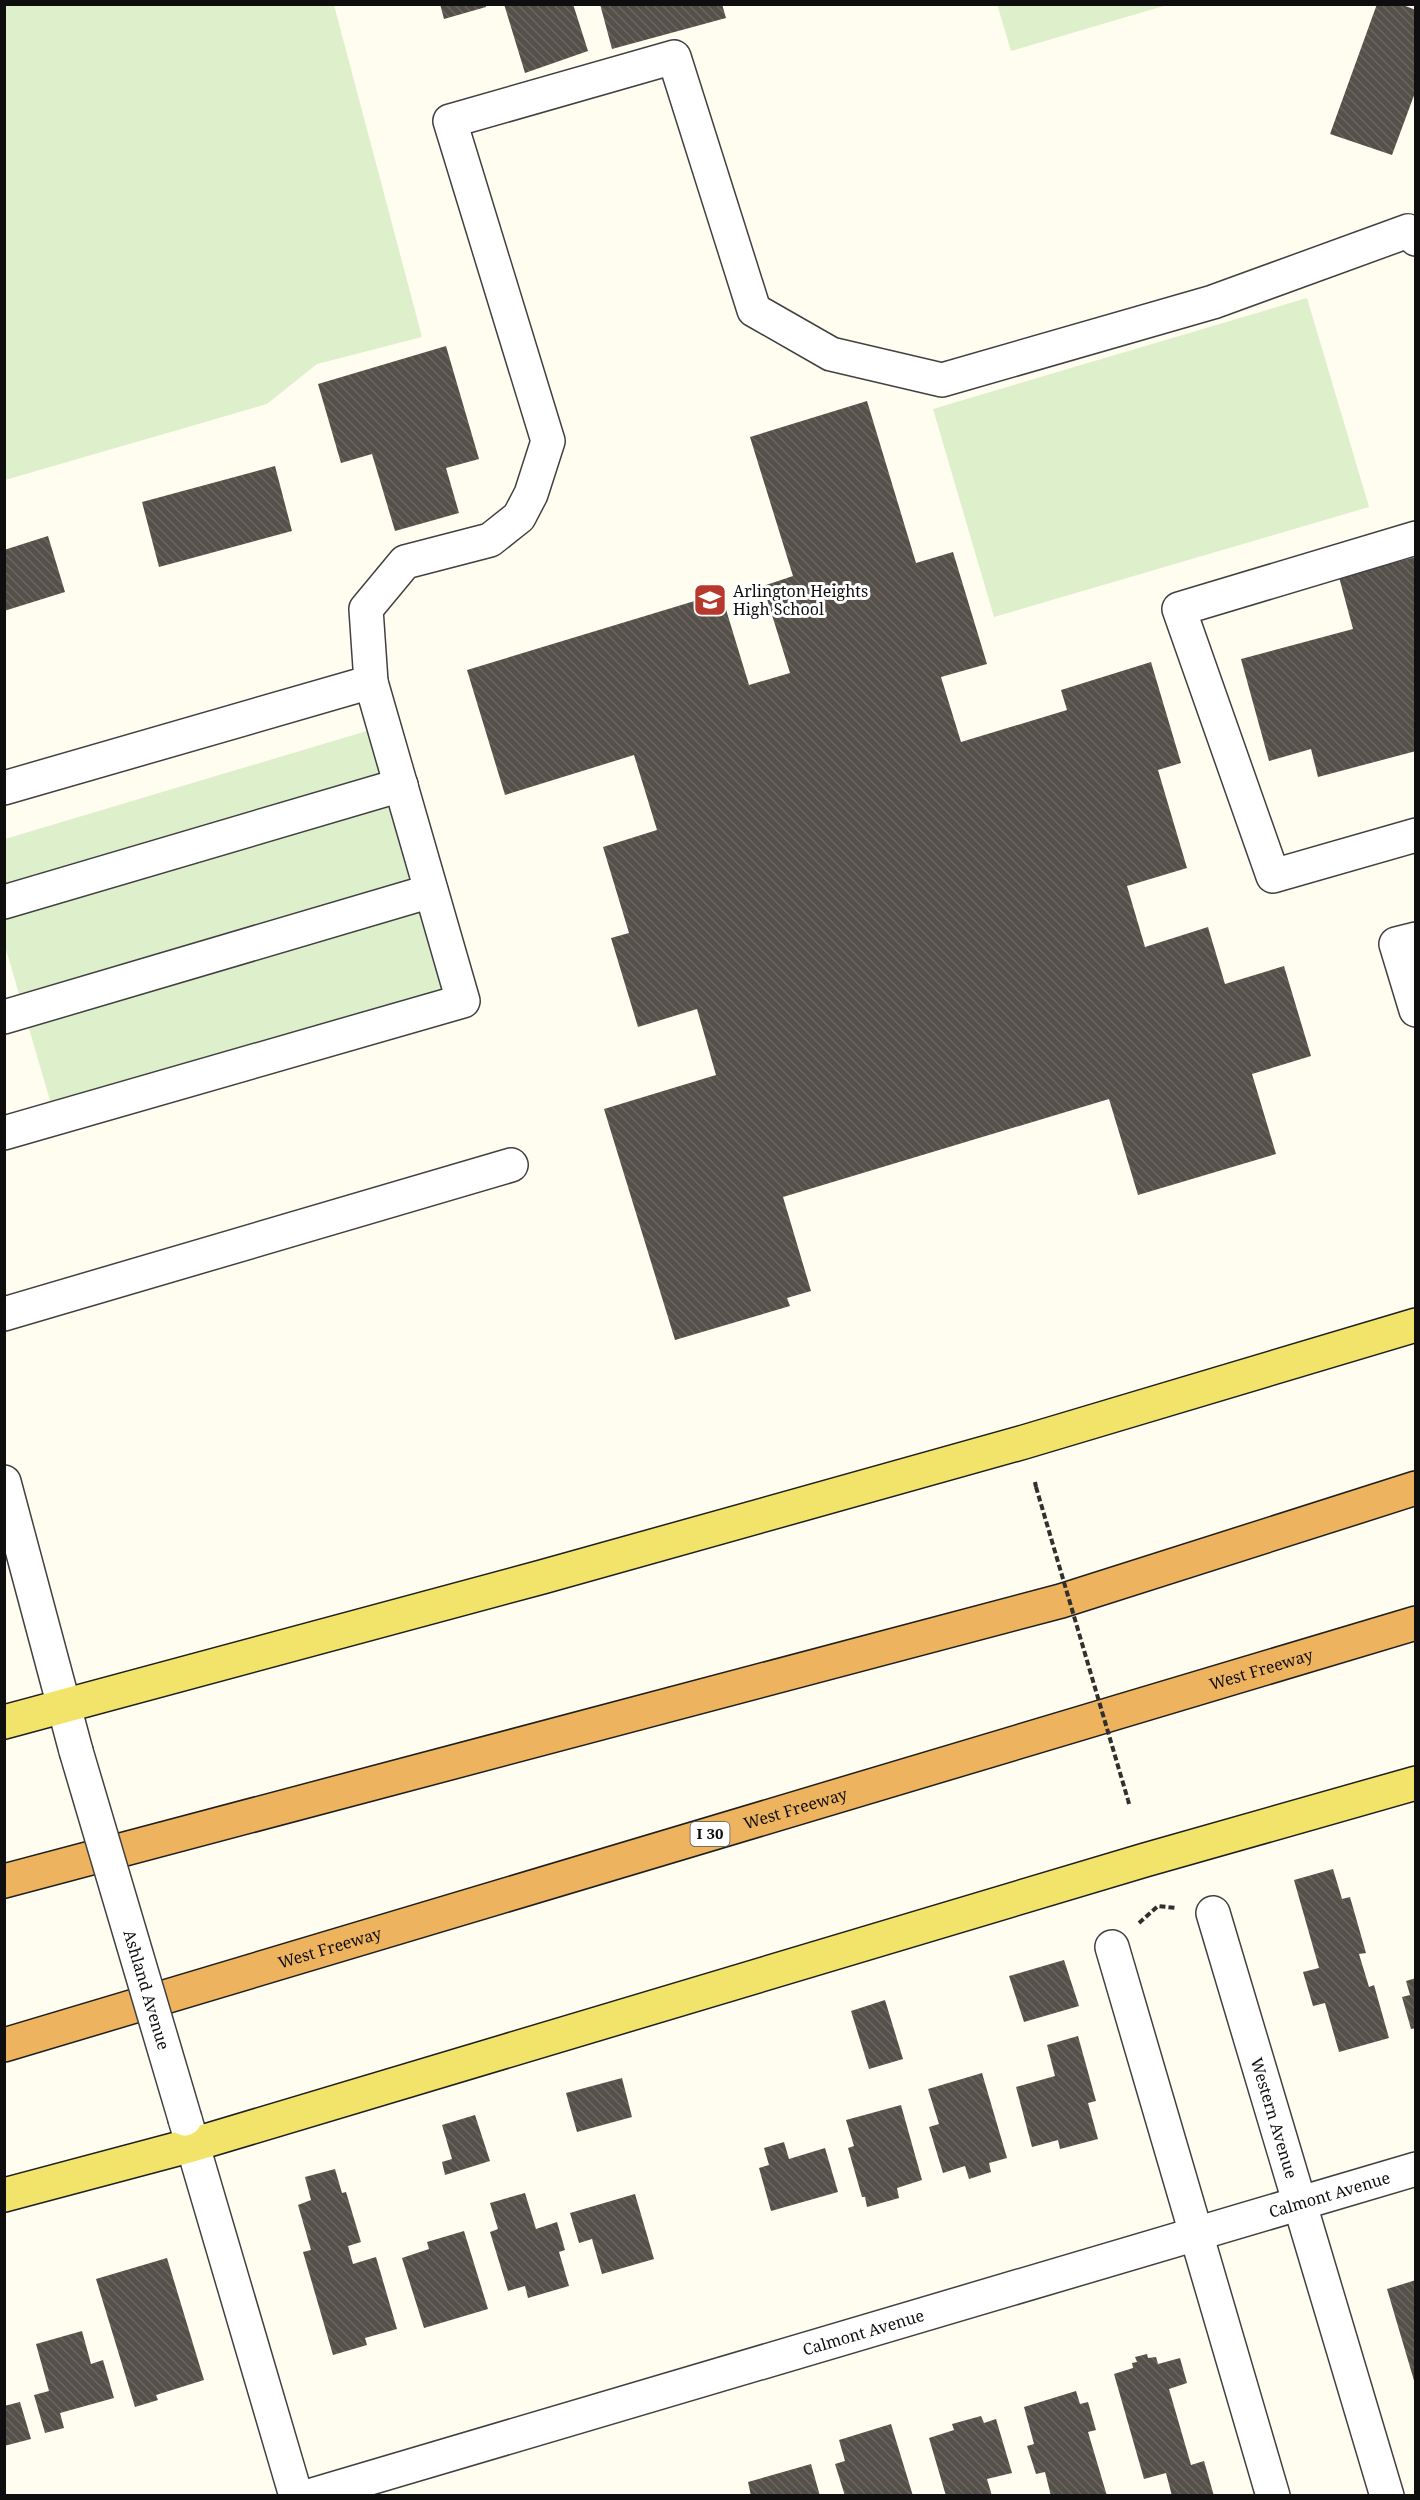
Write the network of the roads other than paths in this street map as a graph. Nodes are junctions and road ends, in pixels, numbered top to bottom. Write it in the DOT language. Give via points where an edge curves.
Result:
graph roads {
  1 [pos="1416,239"];
  2 [pos="1416,538"];
  3 [pos="371,682"];
  4 [pos="401,785"];
  5 [pos="4,788"];
  6 [pos="1416,835"];
  7 [pos="432,891"];
  8 [pos="4,902"];
  9 [pos="1416,939"];
  10 [pos="1416,1010"];
  11 [pos="4,1017"];
  12 [pos="4,1133"];
  13 [pos="511,1165"];
  14 [pos="4,1314"];
  15 [pos="1416,1325"];
  16 [pos="4,1482"];
  17 [pos="1416,1488"];
  18 [pos="1416,1623"];
  19 [pos="63,1708"];
  20 [pos="4,1722"];
  21 [pos="1416,1783"];
  22 [pos="4,1881"];
  23 [pos="1213,1913"];
  24 [pos="1112,1947"];
  25 [pos="4,2045"];
  26 [pos="188,2132"];
  27 [pos="1416,2169"];
  28 [pos="4,2195"];
  29 [pos="1300,2204"];
  30 [pos="1197,2234"];
  31 [pos="296,2496"];
  32 [pos="309,2496"];
  33 [pos="1273,2496"];
  34 [pos="1387,2496"];
  1 -- 3 [label="street" via="1408,231 1214,302 942,380 831,354 754,310 674,57 450,121 548,441 531,494 519,517 490,540 405,562 366,609"];
  2 -- 6 [label="street" via="1179,609 1273,876"];
  3 -- 4 [label="street"];
  3 -- 5 [label="street"];
  4 -- 7 [label="street"];
  4 -- 8 [label="street"];
  7 -- 11 [label="street"];
  7 -- 12 [label="street" via="463,1001"];
  9 -- 10 [label="street" via="1396,944"];
  13 -- 14 [label="street"];
  15 -- 19 [label="main road" via="1024,1442"];
  16 -- 19 [label="street, Ashland Avenue"];
  17 -- 22 [label="highway" via="1061,1601"];
  18 -- 25 [label="highway, West Freeway / I 30"];
  19 -- 20 [label="main road"];
  19 -- 26 [label="street, Ashland Avenue, bridge"];
  21 -- 26 [label="main road"];
  23 -- 29 [label="street, Western Avenue"];
  24 -- 30 [label="street"];
  26 -- 28 [label="main road"];
  26 -- 31 [label="street, Ashland Avenue"];
  27 -- 29 [label="street, Calmont Avenue"];
  29 -- 30 [label="street, Calmont Avenue"];
  29 -- 34 [label="street, Western Avenue"];
  30 -- 32 [label="street, Calmont Avenue"];
  30 -- 33 [label="street"];
}
